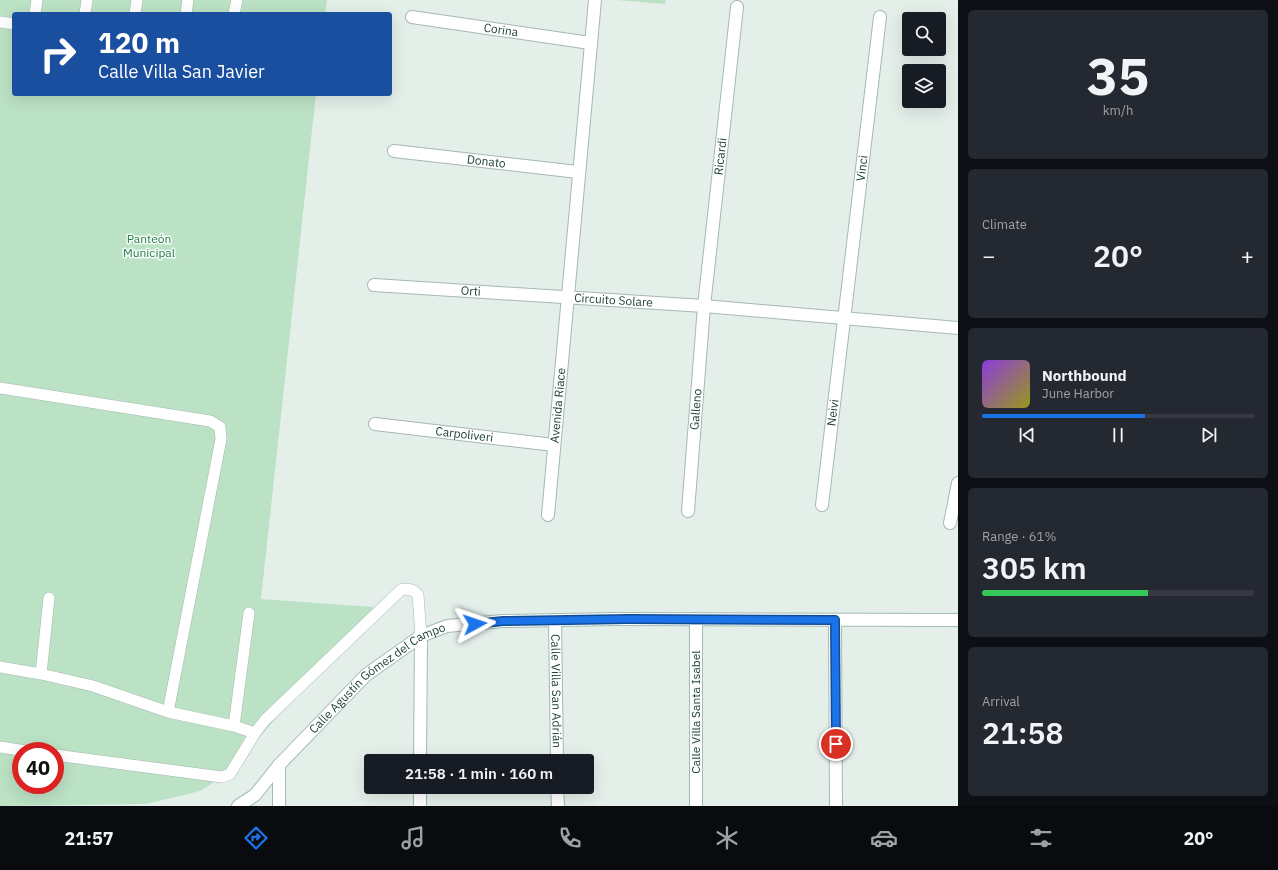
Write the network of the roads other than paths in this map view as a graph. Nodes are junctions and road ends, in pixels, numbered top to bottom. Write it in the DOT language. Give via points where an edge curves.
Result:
graph roads {
  1 [pos="37,0"];
  2 [pos="87,0"];
  3 [pos="137,0"];
  4 [pos="188,0"];
  5 [pos="237,0"];
  6 [pos="595,0"];
  7 [pos="737,7"];
  8 [pos="34,12"];
  9 [pos="85,12"];
  10 [pos="135,12"];
  11 [pos="186,12"];
  12 [pos="234,12"];
  13 [pos="412,17"];
  14 [pos="880,17"];
  15 [pos="0,22"];
  16 [pos="12,24"];
  17 [pos="590,43"];
  18 [pos="394,151"];
  19 [pos="578,172"];
  20 [pos="374,285"];
  21 [pos="566,297"];
  22 [pos="704,306"];
  23 [pos="845,320"];
  24 [pos="958,328"];
  25 [pos="0,388"];
  26 [pos="375,424"];
  27 [pos="554,445"];
  28 [pos="958,483"];
  29 [pos="822,505"];
  30 [pos="688,511"];
  31 [pos="548,515"];
  32 [pos="950,523"];
  33 [pos="50,598"];
  34 [pos="249,613"];
  35 [pos="696,618"];
  36 [pos="555,620"];
  37 [pos="835,620"];
  38 [pos="958,620"];
  39 [pos="421,636"];
  40 [pos="0,667"];
  41 [pos="40,674"];
  42 [pos="168,712"];
  43 [pos="234,726"];
  44 [pos="254,733"];
  45 [pos="0,747"];
  46 [pos="12,749"];
  47 [pos="420,754"];
  48 [pos="557,754"];
  49 [pos="64,756"];
  50 [pos="279,765"];
  51 [pos="420,794"];
  52 [pos="557,794"];
  53 [pos="238,806"];
  54 [pos="279,806"];
  55 [pos="420,806"];
  56 [pos="558,806"];
  57 [pos="696,806"];
  58 [pos="836,806"];
  1 -- 8 [label="lane"];
  2 -- 9 [label="lane"];
  3 -- 10 [label="lane"];
  4 -- 11 [label="lane"];
  5 -- 12 [label="lane"];
  6 -- 17 [label="street, Circuito Solare"];
  7 -- 22 [label="street, Ricardi"];
  13 -- 17 [label="street, Corina"];
  14 -- 23 [label="street, Vinci"];
  15 -- 16 [label="lane"];
  17 -- 19 [label="street, Circuito Solare"];
  18 -- 19 [label="street, Donato"];
  19 -- 21 [label="street, Circuito Solare"];
  20 -- 21 [label="street, Orti"];
  21 -- 22 [label="street, Circuito Solare"];
  21 -- 27 [label="street, Avenida Riace"];
  22 -- 23 [label="street, Circuito Solare"];
  22 -- 30 [label="street, Galleno"];
  23 -- 24 [label="street, Circuito Solare"];
  23 -- 29 [label="street, Neivi"];
  25 -- 42 [label="lane" via="210,421 220,427 221,439"];
  26 -- 27 [label="street, Carpoliveri"];
  27 -- 31 [label="street, Avenida Riace"];
  28 -- 32 [label="street"];
  33 -- 41 [label="lane"];
  34 -- 43 [label="lane"];
  35 -- 36 [label="street, Calle Agustín Gómez del Campo"];
  35 -- 37 [label="street, Calle Agustín Gómez del Campo"];
  35 -- 57 [label="street, Calle Villa Santa Isabel"];
  36 -- 39 [label="street, Calle Agustín Gómez del Campo" via="447,626"];
  36 -- 48 [label="street, Calle Villa San Adrián"];
  37 -- 38 [label="street, Calle Agustín Gómez del Campo"];
  37 -- 58 [label="street"];
  39 -- 44 [label="lane" via="418,595 415,591 402,589"];
  39 -- 47 [label="street"];
  39 -- 50 [label="street, Calle Agustín Gómez del Campo" via="366,675"];
  40 -- 41 [label="lane"];
  41 -- 42 [label="lane" via="93,686"];
  42 -- 43 [label="lane"];
  43 -- 44 [label="lane"];
  44 -- 49 [label="lane" via="230,774 222,777"];
  45 -- 46 [label="lane"];
  50 -- 53 [label="street, Calle Agustín Gómez del Campo" via="256,795"];
  50 -- 54 [label="street"];
  51 -- 55 [label="street"];
  52 -- 56 [label="street"];
}
